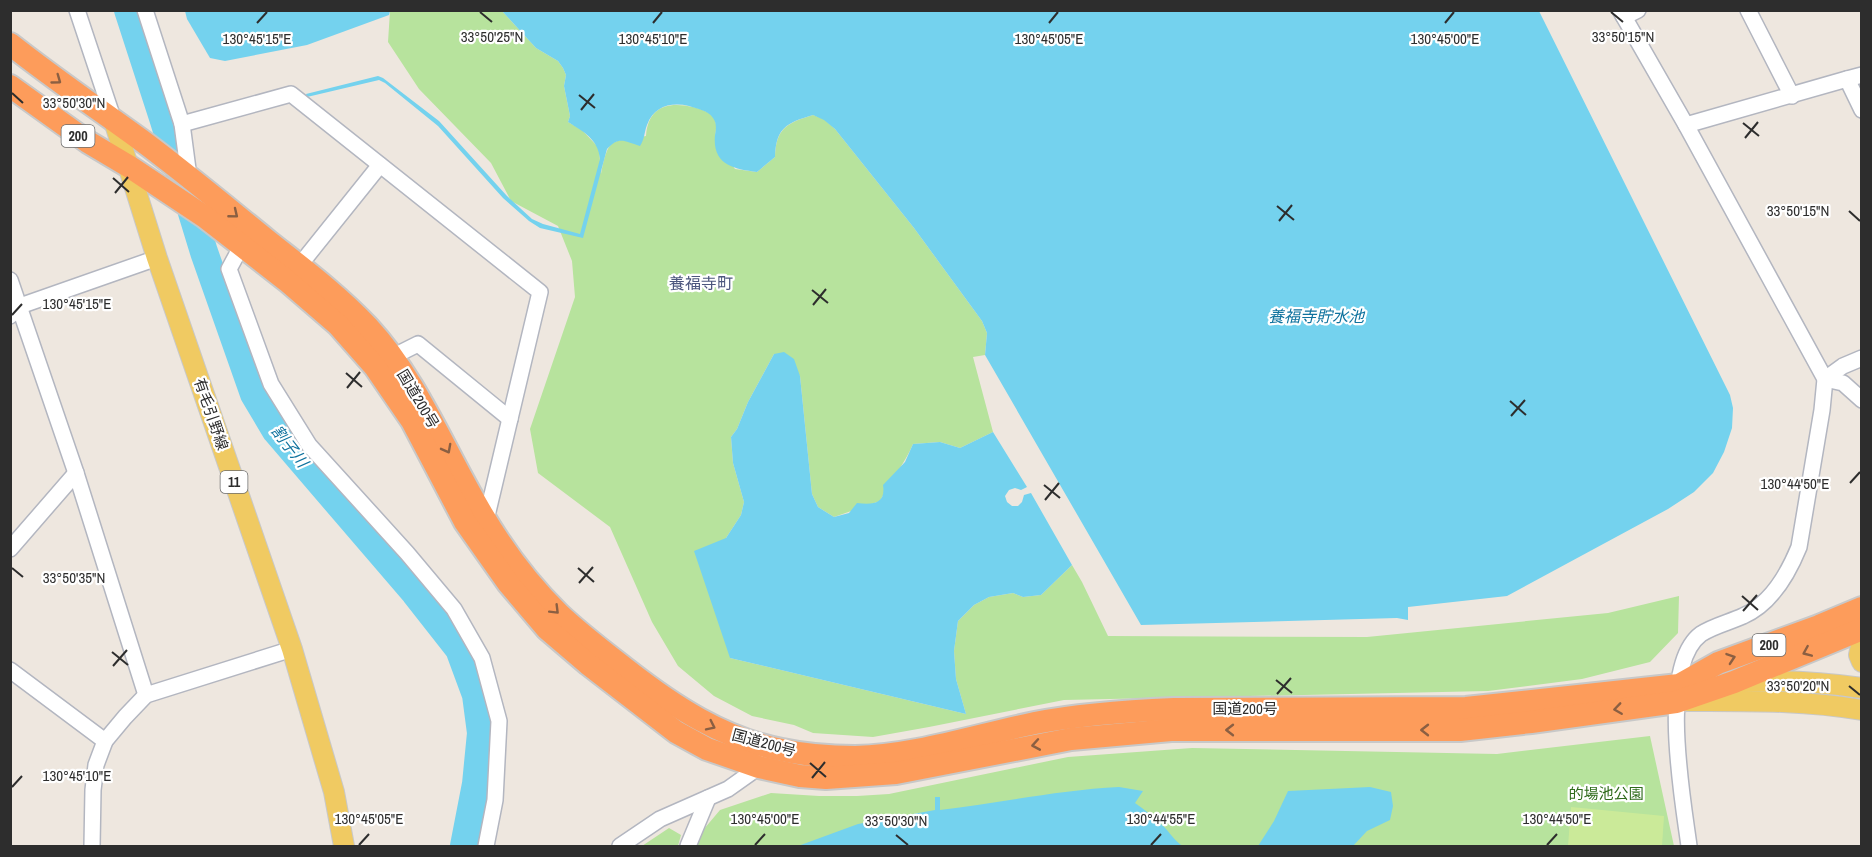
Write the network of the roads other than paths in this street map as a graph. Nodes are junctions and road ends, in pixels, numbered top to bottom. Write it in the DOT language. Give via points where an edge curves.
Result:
graph roads {
  1 [pos="77,10"];
  2 [pos="145,10"];
  3 [pos="1748,10"];
  4 [pos="1627,13"];
  5 [pos="10,44"];
  6 [pos="1854,77"];
  7 [pos="10,86"];
  8 [pos="1792,96"];
  9 [pos="1862,110"];
  10 [pos="114,121"];
  11 [pos="182,124"];
  12 [pos="1686,126"];
  13 [pos="380,165"];
  14 [pos="130,167"];
  15 [pos="189,177"];
  16 [pos="242,245"];
  17 [pos="157,258"];
  18 [pos="299,266"];
  19 [pos="10,280"];
  20 [pos="15,311"];
  21 [pos="392,357"];
  22 [pos="1862,358"];
  23 [pos="1825,379"];
  24 [pos="1862,400"];
  25 [pos="510,419"];
  26 [pos="76,473"];
  27 [pos="486,520"];
  28 [pos="10,549"];
  29 [pos="1862,608"];
  30 [pos="1862,629"];
  31 [pos="1862,641"];
  32 [pos="292,649"];
  33 [pos="1862,662"];
  34 [pos="10,670"];
  35 [pos="1734,682"];
  36 [pos="1862,688"];
  37 [pos="1678,693"];
  38 [pos="146,695"];
  39 [pos="1862,710"];
  40 [pos="105,741"];
  41 [pos="761,756"];
  42 [pos="708,798"];
  43 [pos="92,846"];
  44 [pos="344,846"];
  45 [pos="486,846"];
  46 [pos="620,846"];
  47 [pos="688,846"];
  48 [pos="1689,846"];
  1 -- 10 [label="street"];
  2 -- 11 [label="street"];
  3 -- 8 [label="street"];
  4 -- 12 [label="street"];
  5 -- 10 [label="highway, 国道200号 / 200, one-way"];
  6 -- 8 [label="street"];
  6 -- 9 [label="street"];
  7 -- 14 [label="highway, 国道200号 / 200" via="80,137"];
  8 -- 12 [label="street"];
  10 -- 14 [label="main road, 有毛引野線 / 11"];
  10 -- 15 [label="highway, 国道200号 / 200"];
  11 -- 13 [label="street" via="291,94"];
  11 -- 15 [label="street"];
  12 -- 23 [label="street"];
  13 -- 18 [label="street"];
  13 -- 25 [label="street" via="540,292"];
  14 -- 16 [label="highway, 国道200号 / 200"];
  14 -- 17 [label="main road, 有毛引野線 / 11"];
  15 -- 18 [label="highway, 国道200号 / 200, one-way"];
  16 -- 41 [label="highway, 国道200号 / 200" via="339,325 375,367 412,421 465,522 547,629 676,732 707,749"];
  16 -- 45 [label="street" via="229,269 272,384 309,445 454,609 482,658 499,721 495,800"];
  17 -- 20 [label="street"];
  17 -- 32 [label="main road, 有毛引野線 / 11"];
  18 -- 21 [label="highway, 国道200号 / 200" via="346,306"];
  19 -- 20 [label="street"];
  20 -- 26 [label="street"];
  21 -- 25 [label="street" via="418,344"];
  21 -- 27 [label="highway, 国道200号 / 200, one-way" via="425,408"];
  22 -- 23 [label="street"];
  23 -- 24 [label="street" via="1843,383"];
  23 -- 37 [label="street" via="1799,547 1791,567 1764,603 1702,633 1692,643"];
  25 -- 27 [label="street"];
  26 -- 28 [label="street"];
  26 -- 38 [label="street"];
  27 -- 41 [label="highway, 国道200号 / 200, one-way" via="538,592 581,634 678,708"];
  37 -- 29 [label="highway, 国道200号 / 200, one-way" via="1718,663"];
  30 -- 35 [label="highway, 国道200号 / 200, one-way"];
  31 -- 33 [label="main road"];
  32 -- 38 [label="street"];
  32 -- 44 [label="main road, 有毛引野線 / 11" via="334,792"];
  34 -- 40 [label="street"];
  35 -- 36 [label="main road" via="1821,682"];
  35 -- 37 [label="highway, 国道200号 / 200"];
  37 -- 39 [label="main road"];
  37 -- 41 [label="highway, 国道200号 / 200" via="1466,708 1127,712 1041,722 920,749 857,757 784,751"];
  37 -- 48 [label="street" via="1675,727"];
  38 -- 40 [label="street"];
  40 -- 43 [label="street" via="93,789"];
  41 -- 42 [label="street" via="728,789"];
  42 -- 46 [label="street" via="660,819"];
  42 -- 47 [label="street"];
}
